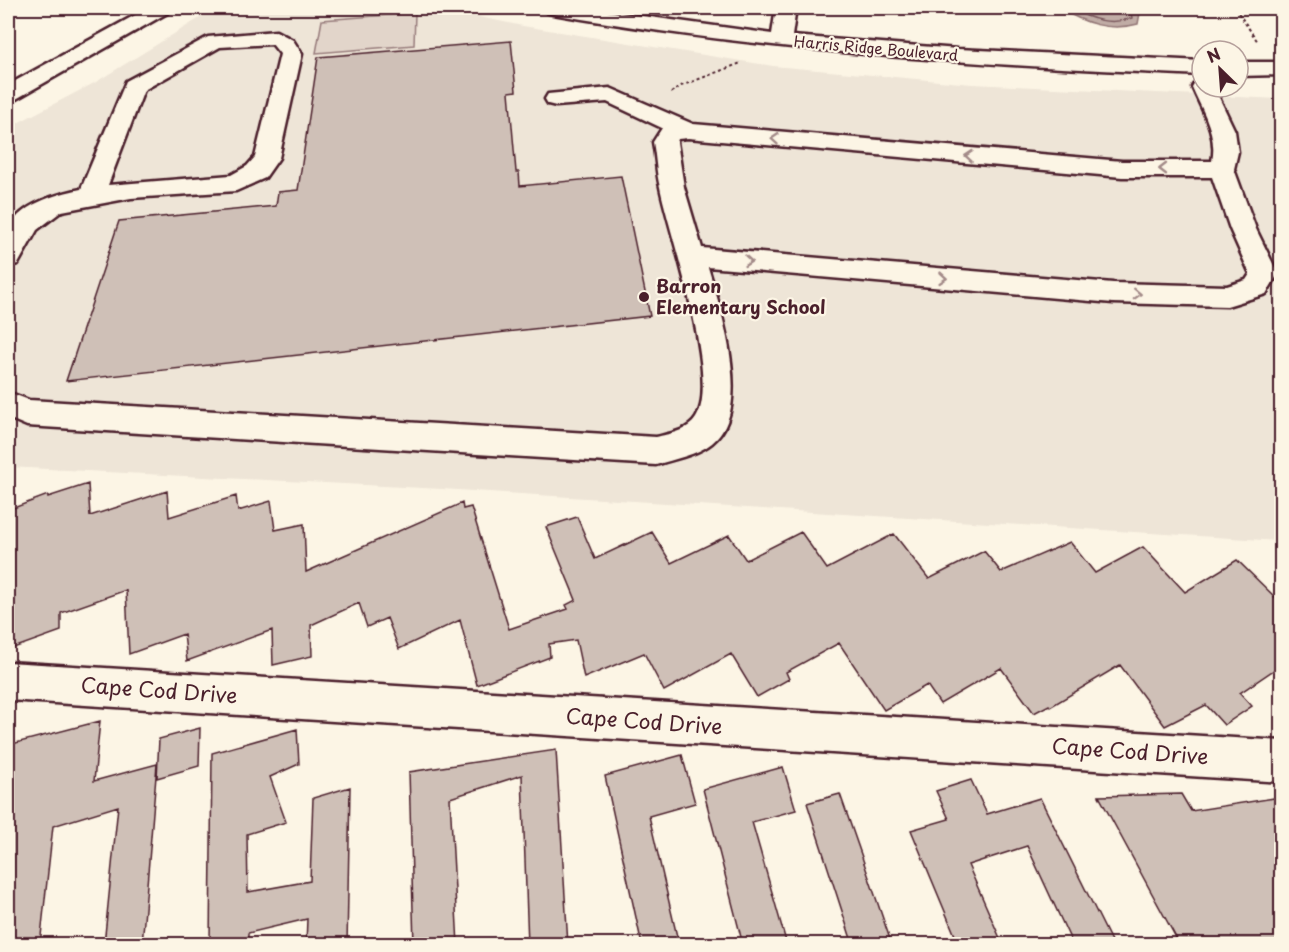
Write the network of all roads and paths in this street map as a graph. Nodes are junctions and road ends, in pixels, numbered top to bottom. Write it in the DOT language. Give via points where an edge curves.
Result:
graph roads {
  1 [pos="162,8"];
  2 [pos="553,8"];
  3 [pos="786,8"];
  4 [pos="1235,8"];
  5 [pos="781,41"];
  6 [pos="748,61"];
  7 [pos="1273,65"];
  8 [pos="1250,68"];
  9 [pos="1190,76"];
  10 [pos="670,93"];
  11 [pos="8,94"];
  12 [pos="556,99"];
  13 [pos="1209,99"];
  14 [pos="688,131"];
  15 [pos="1222,169"];
  16 [pos="92,194"];
  17 [pos="8,204"];
  18 [pos="35,215"];
  19 [pos="690,256"];
  20 [pos="8,257"];
  21 [pos="8,405"];
  22 [pos="8,681"];
  23 [pos="1281,762"];
  1 -- 11 [label="street"];
  2 -- 5 [label="street, Harris Ridge Boulevard"];
  3 -- 5 [label="street"];
  4 -- 7 [label="path"];
  5 -- 9 [label="street, Harris Ridge Boulevard"];
  6 -- 10 [label="path"];
  7 -- 8 [label="street"];
  12 -- 14 [label="street" via="610,95"];
  13 -- 15 [label="street" via="1223,131 1226,152"];
  15 -- 14 [label="street, one-way" via="1122,169"];
  14 -- 19 [label="street" via="670,133 665,142"];
  19 -- 15 [label="street, one-way" via="1113,293 1227,296 1256,287 1264,274"];
  16 -- 16 [label="street" via="134,86 215,40 276,38 286,44 291,54 267,158 256,172 236,183"];
  16 -- 18 [label="street" via="60,202"];
  17 -- 18 [label="street"];
  18 -- 20 [label="street"];
  19 -- 21 [label="street" via="715,351 718,398 712,422 694,440 656,451 27,413"];
  22 -- 23 [label="street, Cape Cod Drive"];
}
